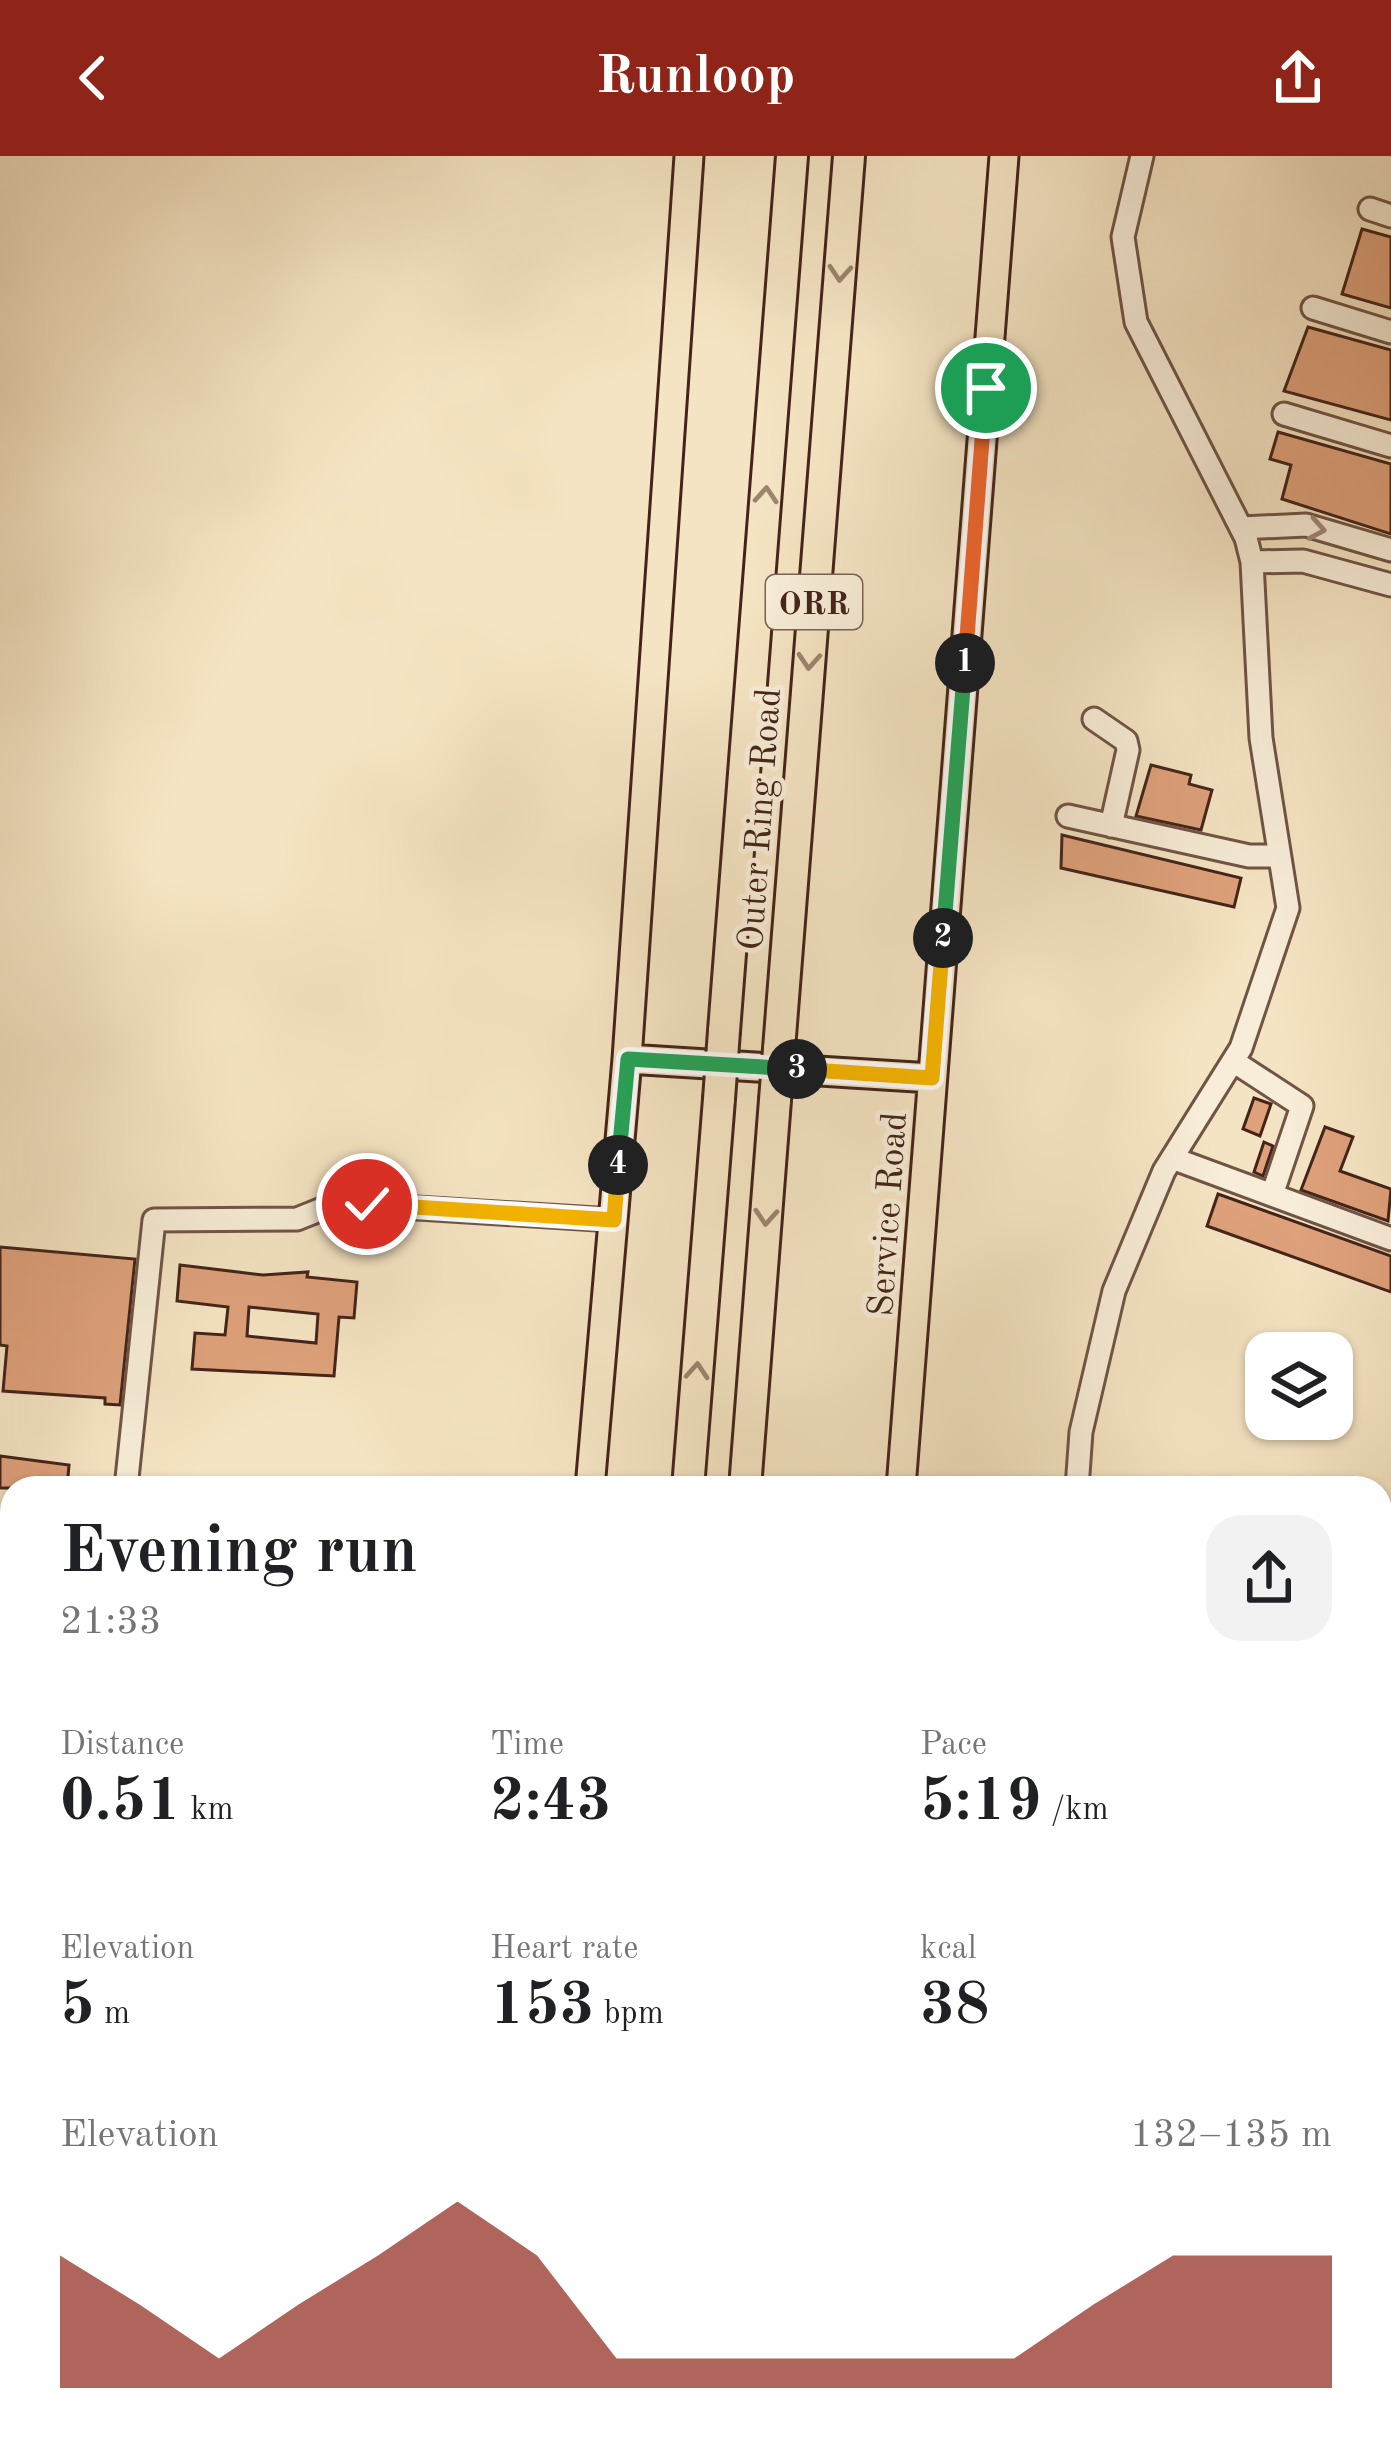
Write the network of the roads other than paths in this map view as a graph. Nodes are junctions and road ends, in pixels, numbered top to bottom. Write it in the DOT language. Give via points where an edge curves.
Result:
graph roads {
  1 [pos="689,156"];
  2 [pos="792,156"];
  3 [pos="849,156"];
  4 [pos="1004,156"];
  5 [pos="1142,156"];
  6 [pos="1312,308"];
  7 [pos="1391,332"];
  8 [pos="1284,414"];
  9 [pos="1391,446"];
  10 [pos="1241,528"];
  11 [pos="1391,550"];
  12 [pos="1252,562"];
  13 [pos="1391,585"];
  14 [pos="1094,718"];
  15 [pos="1068,816"];
  16 [pos="1111,826"];
  17 [pos="1279,856"];
  18 [pos="628,1059"];
  19 [pos="1232,1061"];
  20 [pos="932,1078"];
  21 [pos="1172,1158"];
  22 [pos="1272,1195"];
  23 [pos="614,1220"];
  24 [pos="1391,1239"];
  25 [pos="128,1476"];
  26 [pos="591,1476"];
  27 [pos="689,1476"];
  28 [pos="746,1476"];
  29 [pos="902,1476"];
  30 [pos="1078,1476"];
  1 -- 18 [label="main road"];
  27 -- 2 [label="highway, Outer Ring Road / ORR, one-way, bridge"];
  3 -- 28 [label="highway, Outer Ring Road / ORR, one-way, bridge"];
  4 -- 20 [label="main road, Service Road"];
  5 -- 10 [label="street" via="1123,237 1136,322"];
  6 -- 7 [label="street"];
  8 -- 9 [label="street"];
  10 -- 11 [label="street, one-way" via="1306,525"];
  10 -- 12 [label="street"];
  12 -- 13 [label="street" via="1303,561"];
  12 -- 17 [label="street" via="1261,738"];
  14 -- 16 [label="street" via="1128,750"];
  15 -- 16 [label="street"];
  16 -- 17 [label="street"];
  17 -- 19 [label="street" via="1288,908"];
  18 -- 20 [label="main road"];
  18 -- 23 [label="main road"];
  19 -- 21 [label="street"];
  19 -- 22 [label="street" via="1302,1106"];
  20 -- 29 [label="main road, Service Road"];
  21 -- 22 [label="street"];
  21 -- 30 [label="street" via="1114,1292"];
  22 -- 24 [label="street"];
  23 -- 25 [label="street" via="337,1203 297,1219 154,1220"];
  23 -- 26 [label="main road"];
}
